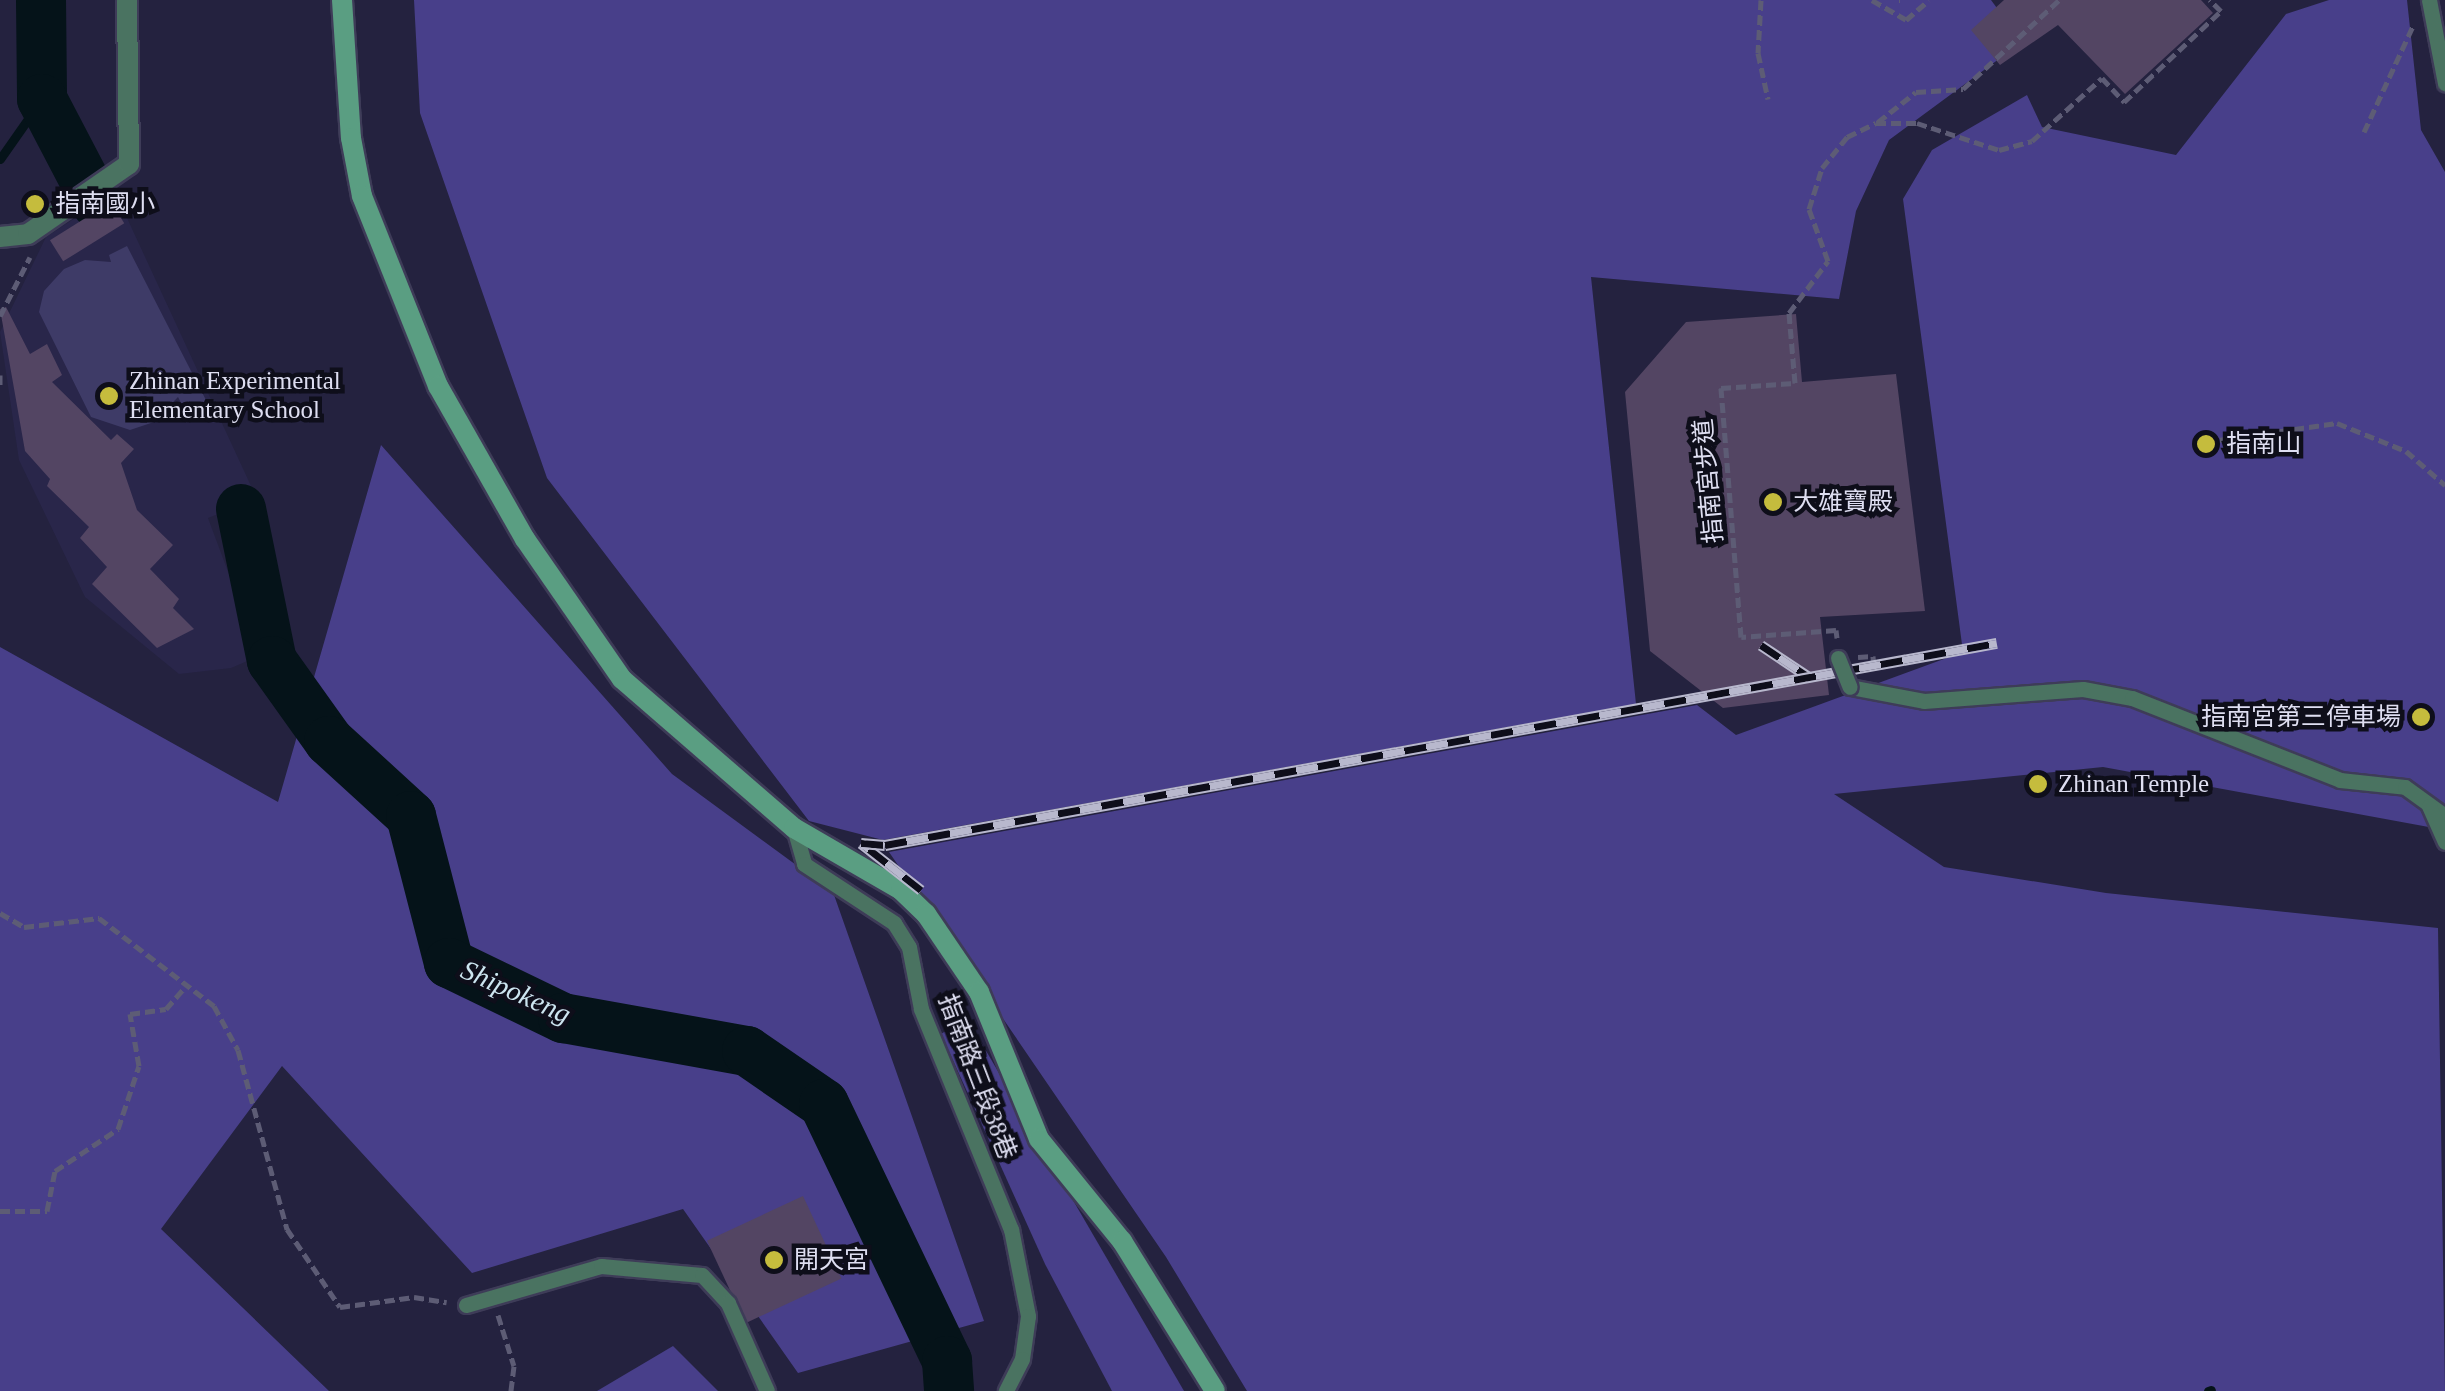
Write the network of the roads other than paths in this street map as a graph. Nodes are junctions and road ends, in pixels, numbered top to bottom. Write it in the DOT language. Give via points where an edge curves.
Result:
graph roads {
  1 [pos="126,0"];
  2 [pos="342,0"];
  3 [pos="2424,6"];
  4 [pos="2445,83"];
  5 [pos="0,237"];
  6 [pos="1838,658"];
  7 [pos="2426,798"];
  8 [pos="2445,816"];
  9 [pos="794,828"];
  10 [pos="2445,842"];
  11 [pos="466,1305"];
  12 [pos="767,1391"];
  13 [pos="1006,1391"];
  14 [pos="1214,1391"];
  1 -- 5 [label="street" via="134,156 58,218"];
  2 -- 9 [label="street" via="351,138 362,196 403,311 466,440 622,679"];
  3 -- 4 [label="lane"];
  6 -- 7 [label="lane, bridge" via="1850,687 1924,701 2084,690 2132,698 2340,780 2406,787"];
  7 -- 8 [label="lane"];
  7 -- 10 [label="lane"];
  9 -- 13 [label="lane, 指南路三段38巷" via="804,864 894,923 910,947 921,1009 1011,1229 1028,1316 1022,1360"];
  9 -- 14 [label="street" via="901,890 926,914 979,992 1039,1139 1122,1241"];
  11 -- 12 [label="lane" via="600,1266 702,1275 728,1303"];
}
